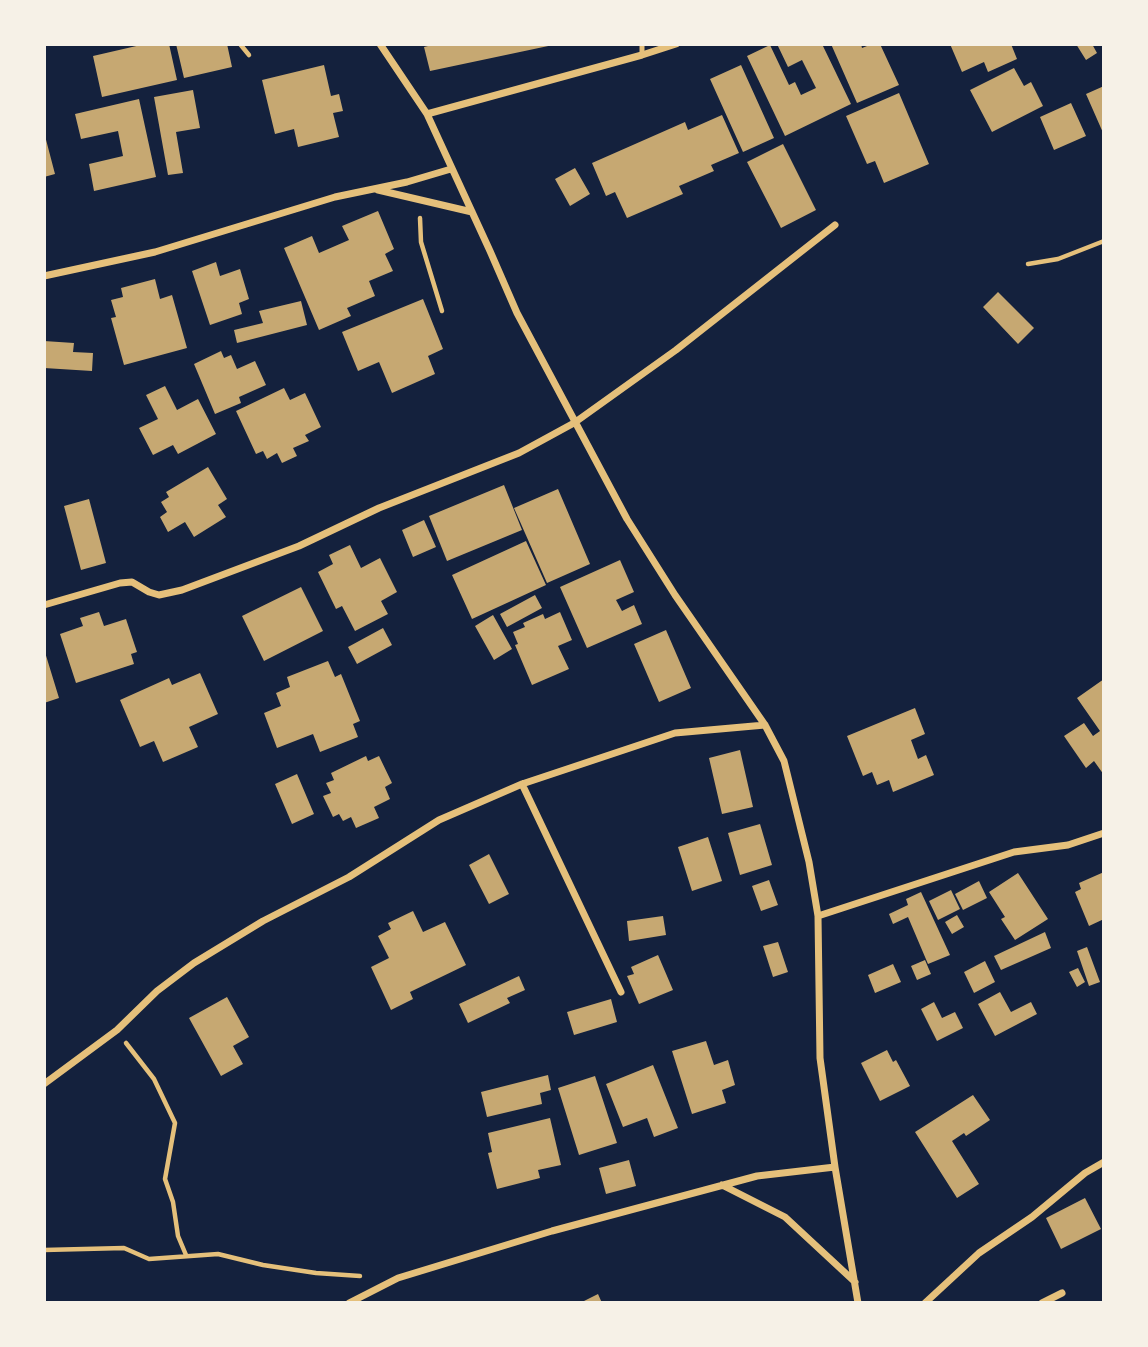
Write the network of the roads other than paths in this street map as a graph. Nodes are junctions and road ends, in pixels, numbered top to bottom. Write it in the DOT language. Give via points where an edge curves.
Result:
graph roads {
  1 [pos="380,44"];
  2 [pos="642,44"];
  3 [pos="676,44"];
  4 [pos="642,55"];
  5 [pos="427,114"];
  6 [pos="451,169"];
  7 [pos="374,189"];
  8 [pos="472,212"];
  9 [pos="835,225"];
  10 [pos="44,276"];
  11 [pos="574,424"];
  12 [pos="44,605"];
  13 [pos="765,725"];
  14 [pos="522,784"];
  15 [pos="1104,833"];
  16 [pos="818,916"];
  17 [pos="621,992"];
  18 [pos="44,1084"];
  19 [pos="1104,1162"];
  20 [pos="835,1167"];
  21 [pos="722,1185"];
  22 [pos="855,1283"];
  23 [pos="1062,1293"];
  24 [pos="349,1303"];
  25 [pos="858,1303"];
  26 [pos="925,1303"];
  27 [pos="1042,1303"];
  1 -- 5 [label="street"];
  2 -- 4 [label="lane"];
  3 -- 4 [label="street"];
  4 -- 5 [label="street"];
  5 -- 6 [label="street"];
  6 -- 7 [label="street"];
  6 -- 8 [label="street"];
  7 -- 8 [label="street"];
  7 -- 10 [label="street" via="155,252"];
  8 -- 11 [label="street"];
  9 -- 11 [label="street"];
  11 -- 12 [label="street" via="519,453 182,590 159,595 132,582 120,583"];
  11 -- 13 [label="street" via="627,519"];
  13 -- 14 [label="street" via="675,733"];
  13 -- 16 [label="street" via="784,761"];
  14 -- 17 [label="street"];
  14 -- 18 [label="street" via="439,820 349,877 262,920 157,990 117,1030"];
  15 -- 16 [label="street" via="1068,845 1014,852"];
  16 -- 20 [label="street" via="820,1058"];
  19 -- 26 [label="street" via="979,1253"];
  20 -- 21 [label="street"];
  20 -- 22 [label="street"];
  21 -- 22 [label="street" via="785,1217"];
  21 -- 24 [label="street" via="398,1278"];
  22 -- 25 [label="street"];
  23 -- 27 [label="street"];
}
